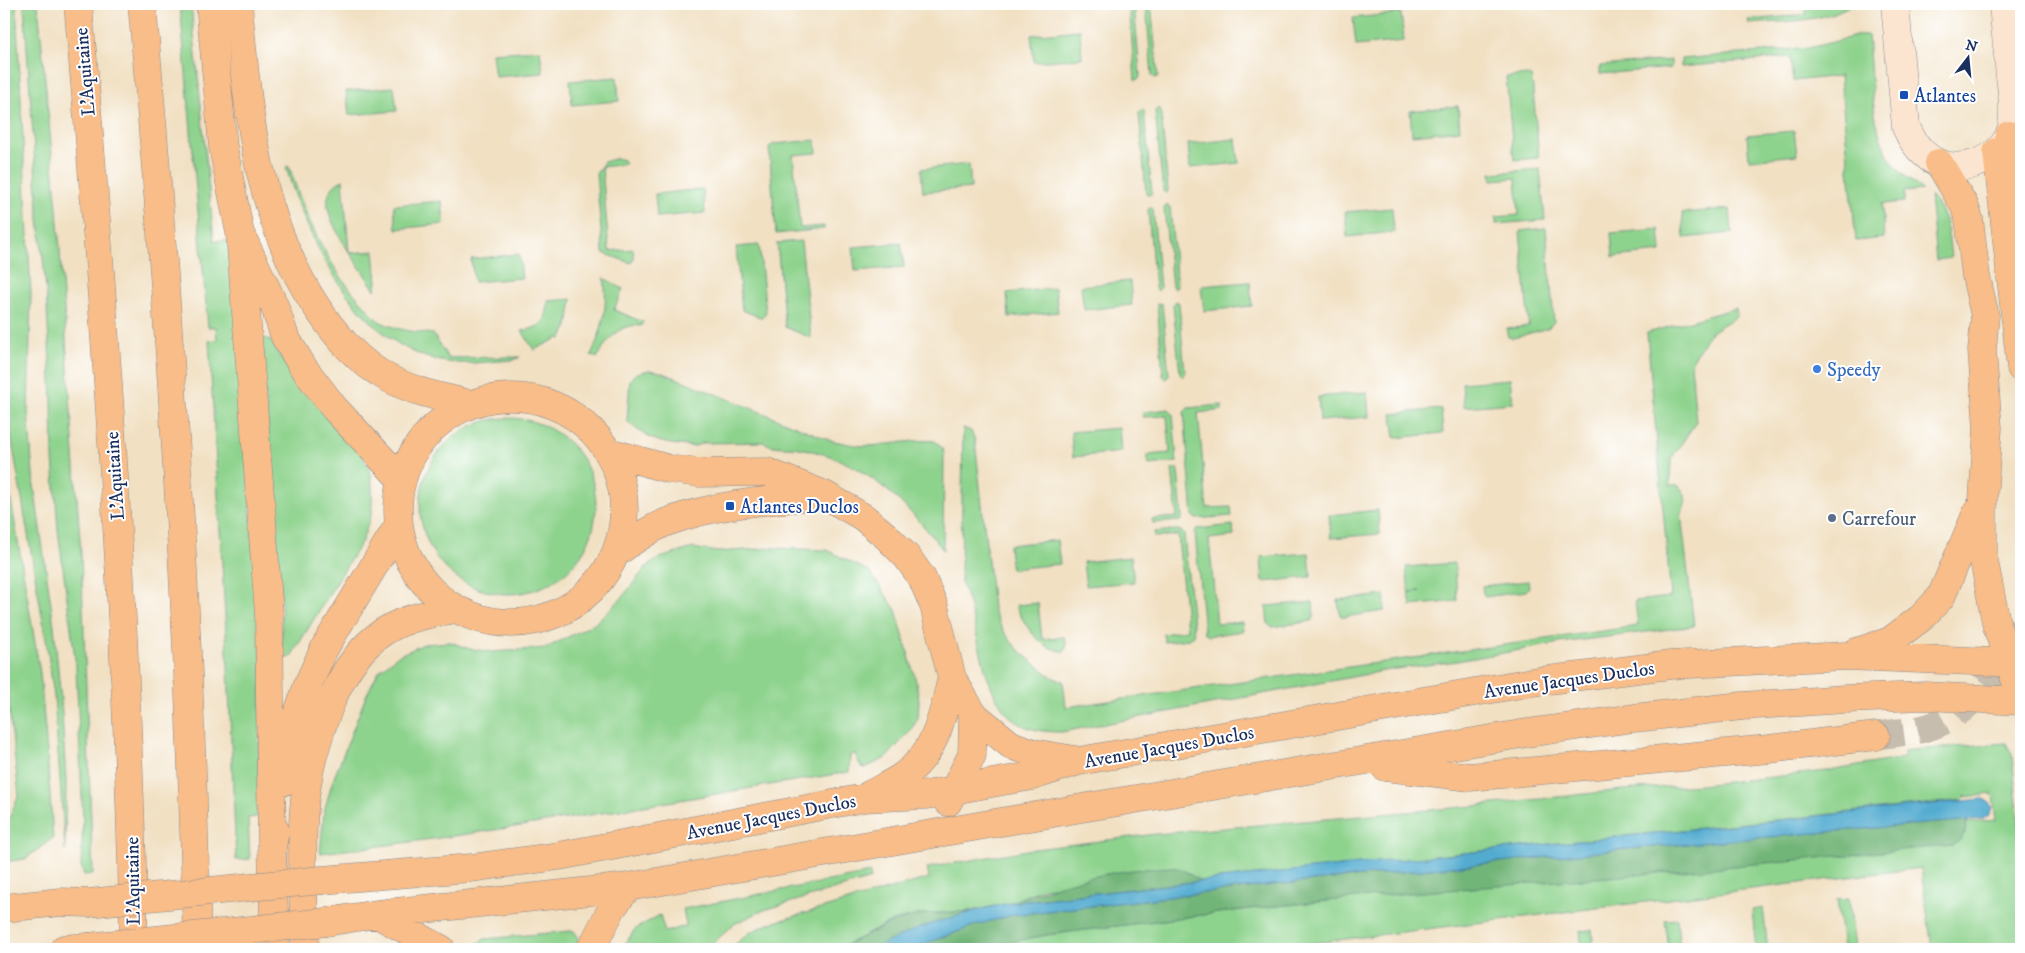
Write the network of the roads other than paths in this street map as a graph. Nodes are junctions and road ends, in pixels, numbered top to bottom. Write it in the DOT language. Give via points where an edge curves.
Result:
graph roads {
  1 [pos="78,4"];
  2 [pos="142,4"];
  3 [pos="210,4"];
  4 [pos="238,4"];
  5 [pos="1895,4"];
  6 [pos="2003,4"];
  7 [pos="2003,143"];
  8 [pos="1939,163"];
  9 [pos="2021,183"];
  10 [pos="240,233"];
  11 [pos="2021,368"];
  12 [pos="471,404"];
  13 [pos="609,452"];
  14 [pos="401,479"];
  15 [pos="825,495"];
  16 [pos="1983,500"];
  17 [pos="398,526"];
  18 [pos="617,552"];
  19 [pos="455,609"];
  20 [pos="1845,656"];
  21 [pos="2016,663"];
  22 [pos="952,678"];
  23 [pos="2021,699"];
  24 [pos="973,714"];
  25 [pos="1876,736"];
  26 [pos="1079,761"];
  27 [pos="1353,764"];
  28 [pos="952,796"];
  29 [pos="864,798"];
  30 [pos="925,835"];
  31 [pos="272,848"];
  32 [pos="628,887"];
  33 [pos="4,908"];
  34 [pos="377,914"];
  35 [pos="76,948"];
  36 [pos="134,949"];
  37 [pos="197,949"];
  38 [pos="275,949"];
  39 [pos="305,949"];
  40 [pos="441,949"];
  41 [pos="591,949"];
  1 -- 36 [label="main road, L'Aquitaine" via="99,251 119,556"];
  2 -- 37 [label="main road" via="179,493 192,746"];
  3 -- 10 [label="main road" via="223,146"];
  4 -- 12 [label="main road" via="247,105 262,180 278,231 304,288 341,340 378,373 430,395"];
  5 -- 8 [label="street" via="1906,127 1915,145"];
  6 -- 7 [label="street" via="2013,109 2012,127"];
  7 -- 8 [label="street" via="1985,160 1966,166"];
  7 -- 9 [label="main road"];
  7 -- 11 [label="main road"];
  8 -- 16 [label="main road" via="1969,218 1985,316 1982,351 1988,428"];
  10 -- 14 [label="main road" via="285,337 303,367 334,409"];
  10 -- 31 [label="main road" via="269,614"];
  12 -- 13 [label="main road" via="496,398 522,397 550,404 576,417"];
  12 -- 14 [label="main road" via="447,416 427,433 411,454"];
  13 -- 15 [label="main road" via="700,473 767,472"];
  13 -- 18 [label="main road" via="620,476 624,501 624,527"];
  14 -- 17 [label="main road"];
  15 -- 18 [label="main road" via="730,506 682,517 652,530"];
  15 -- 22 [label="main road" via="863,517 886,536 922,578 934,606"];
  16 -- 20 [label="main road" via="1941,597 1921,618 1890,640"];
  16 -- 21 [label="main road" via="1983,556 1998,628"];
  17 -- 19 [label="main road" via="408,559 428,588"];
  17 -- 31 [label="main road" via="325,646 309,682 293,732"];
  18 -- 19 [label="main road" via="601,580 578,602 549,617 517,623 485,621"];
  19 -- 39 [label="main road" via="405,620 375,638 352,662 334,694 320,731 304,809"];
  20 -- 21 [label="main road, Avenue Jacques Duclos"];
  20 -- 26 [label="main road, Avenue Jacques Duclos" via="1670,665 1532,682"];
  21 -- 23 [label="main road"];
  22 -- 24 [label="main road"];
  22 -- 29 [label="main road" via="930,748 903,776"];
  23 -- 27 [label="main road" via="1925,696 1742,706 1527,733"];
  24 -- 26 [label="main road" via="1011,745 1033,753"];
  24 -- 28 [label="main road" via="972,755"];
  25 -- 27 [label="main road" via="1470,777"];
  26 -- 28 [label="main road, Avenue Jacques Duclos" via="1034,776"];
  27 -- 30 [label="main road"];
  28 -- 29 [label="main road, Avenue Jacques Duclos"];
  28 -- 30 [label="main road"];
  29 -- 33 [label="main road, Avenue Jacques Duclos, bridge" via="559,856 471,868"];
  30 -- 32 [label="main road"];
  31 -- 38 [label="main road"];
  32 -- 34 [label="main road"];
  32 -- 41 [label="main road" via="612,908"];
  34 -- 35 [label="main road, bridge"];
  34 -- 40 [label="main road"];
}
